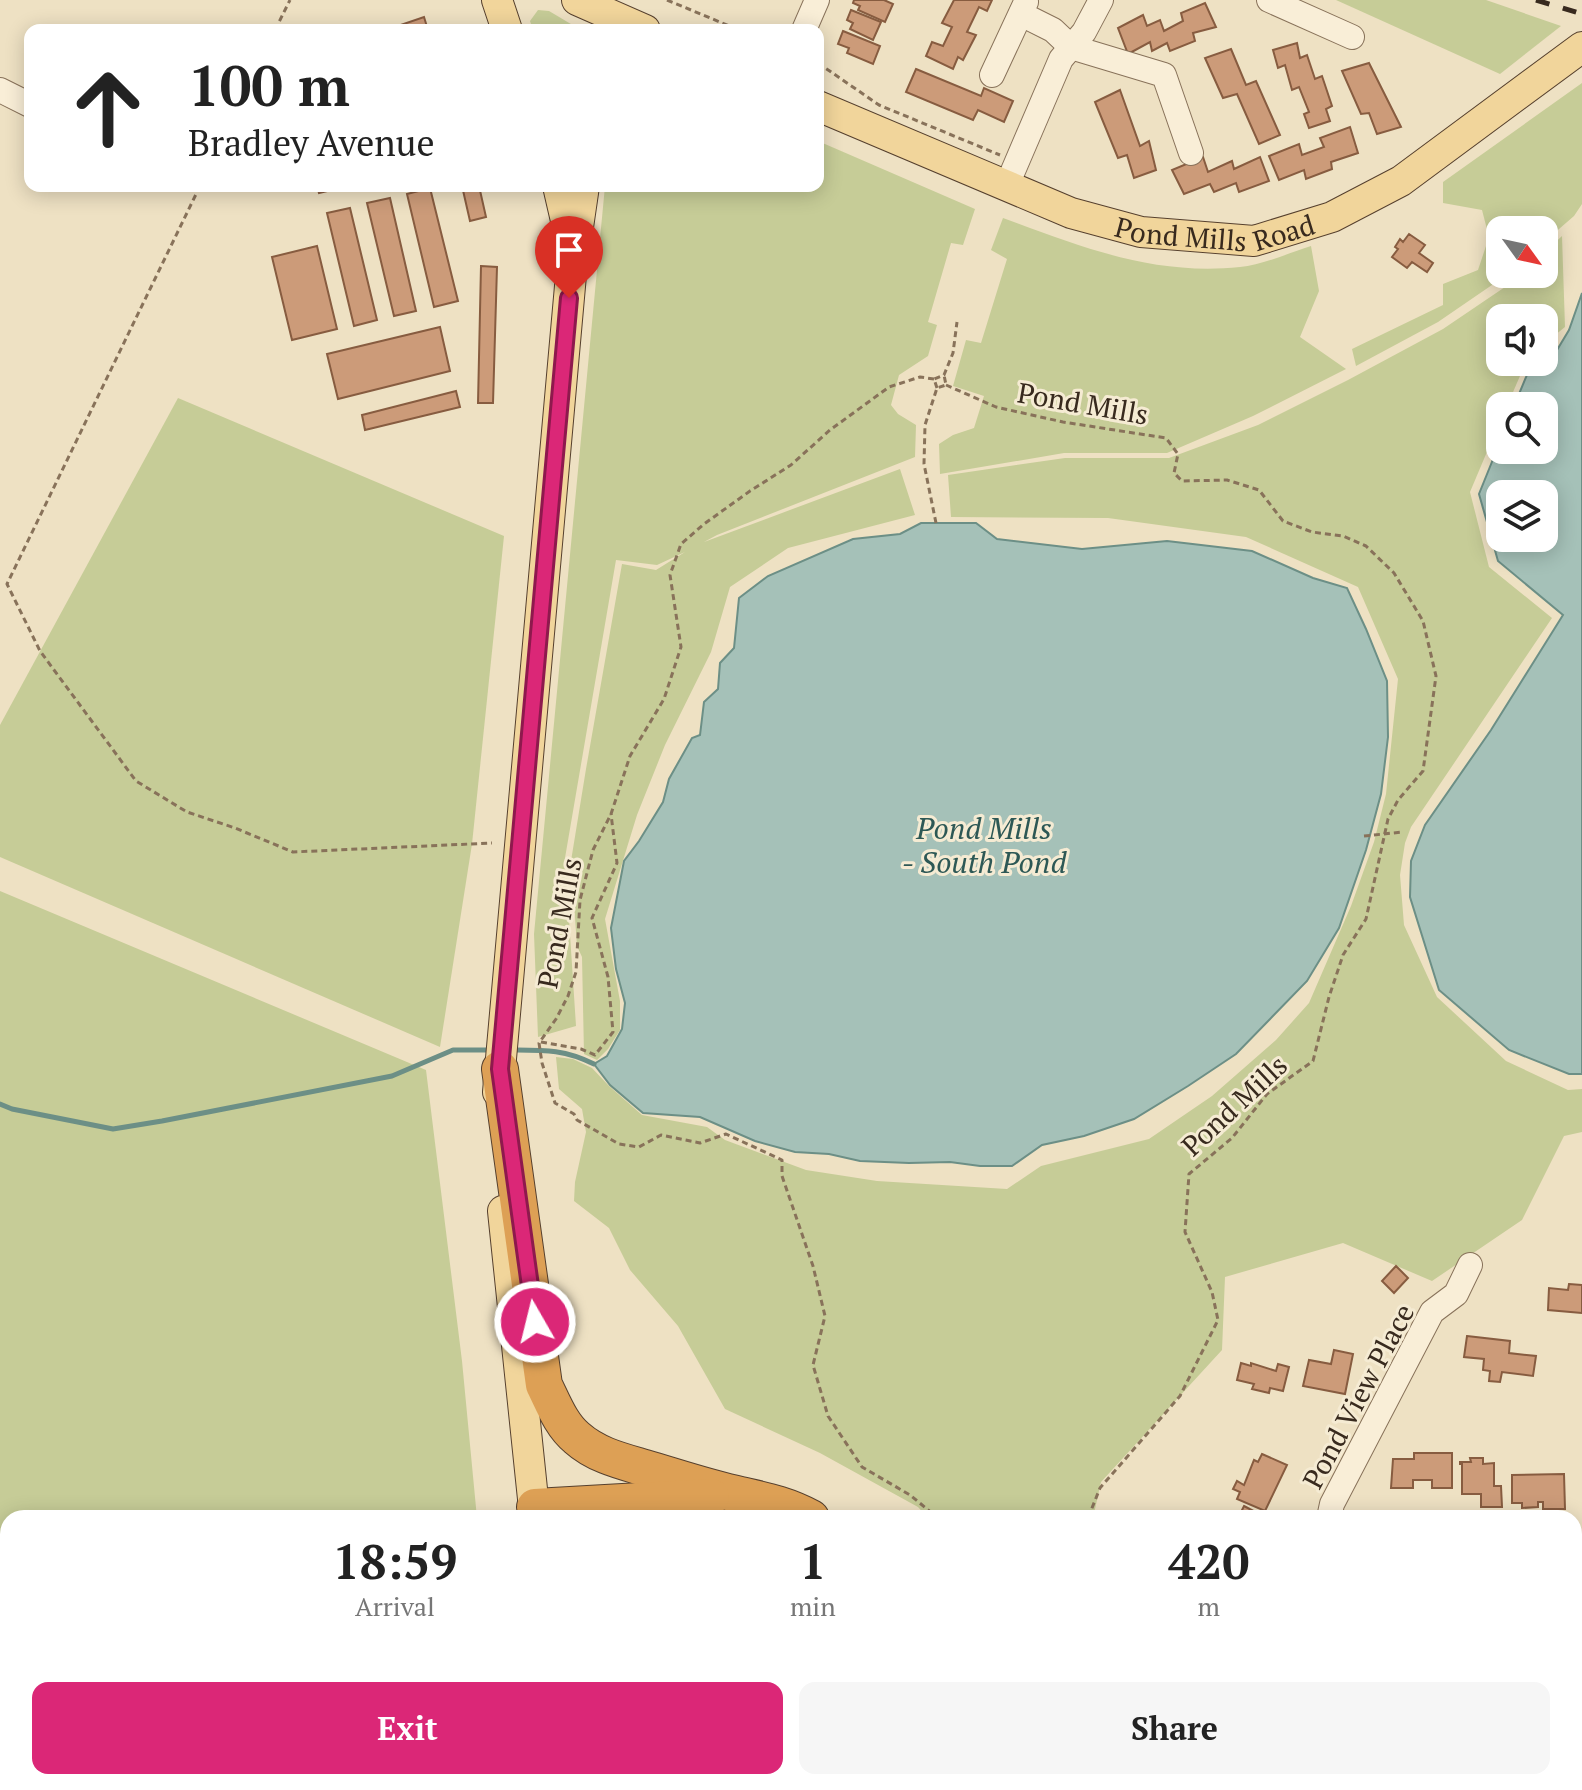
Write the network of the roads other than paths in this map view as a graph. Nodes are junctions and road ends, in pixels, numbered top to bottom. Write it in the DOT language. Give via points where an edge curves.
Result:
graph roads {
  1 [pos="497,0"];
  2 [pos="577,0"];
  3 [pos="817,0"];
  4 [pos="1101,0"];
  5 [pos="1269,0"];
  6 [pos="1024,7"];
  7 [pos="505,24"];
  8 [pos="631,24"];
  9 [pos="807,24"];
  10 [pos="1352,37"];
  11 [pos="1071,47"];
  12 [pos="1582,47"];
  13 [pos="992,75"];
  14 [pos="0,90"];
  15 [pos="24,102"];
  16 [pos="824,108"];
  17 [pos="1191,153"];
  18 [pos="1012,174"];
  19 [pos="559,192"];
  20 [pos="583,192"];
  21 [pos="574,256"];
  22 [pos="500,1069"];
  23 [pos="1470,1265"];
  24 [pos="740,1495"];
  25 [pos="535,1510"];
  26 [pos="569,1510"];
  27 [pos="797,1510"];
  28 [pos="1331,1510"];
  1 -- 7 [label="main road"];
  2 -- 8 [label="main road"];
  3 -- 9 [label="street"];
  4 -- 11 [label="street"];
  5 -- 10 [label="street"];
  6 -- 11 [label="street"];
  6 -- 13 [label="street"];
  11 -- 17 [label="street" via="1164,75"];
  11 -- 18 [label="street" via="1061,59"];
  12 -- 18 [label="main road, Pond Mills Road" via="1401,181 1332,217 1254,241 1141,232 1071,213"];
  14 -- 15 [label="street"];
  16 -- 18 [label="main road, Pond Mills Road"];
  19 -- 21 [label="main road"];
  20 -- 21 [label="main road"];
  21 -- 22 [label="main road"];
  22 -- 24 [label="highway" via="544,1385 557,1413 575,1437 613,1459"];
  22 -- 25 [label="main road" via="494,1136"];
  23 -- 28 [label="street, Pond View Place" via="1456,1294 1432,1312"];
  24 -- 26 [label="highway"];
  24 -- 27 [label="highway"];
}
